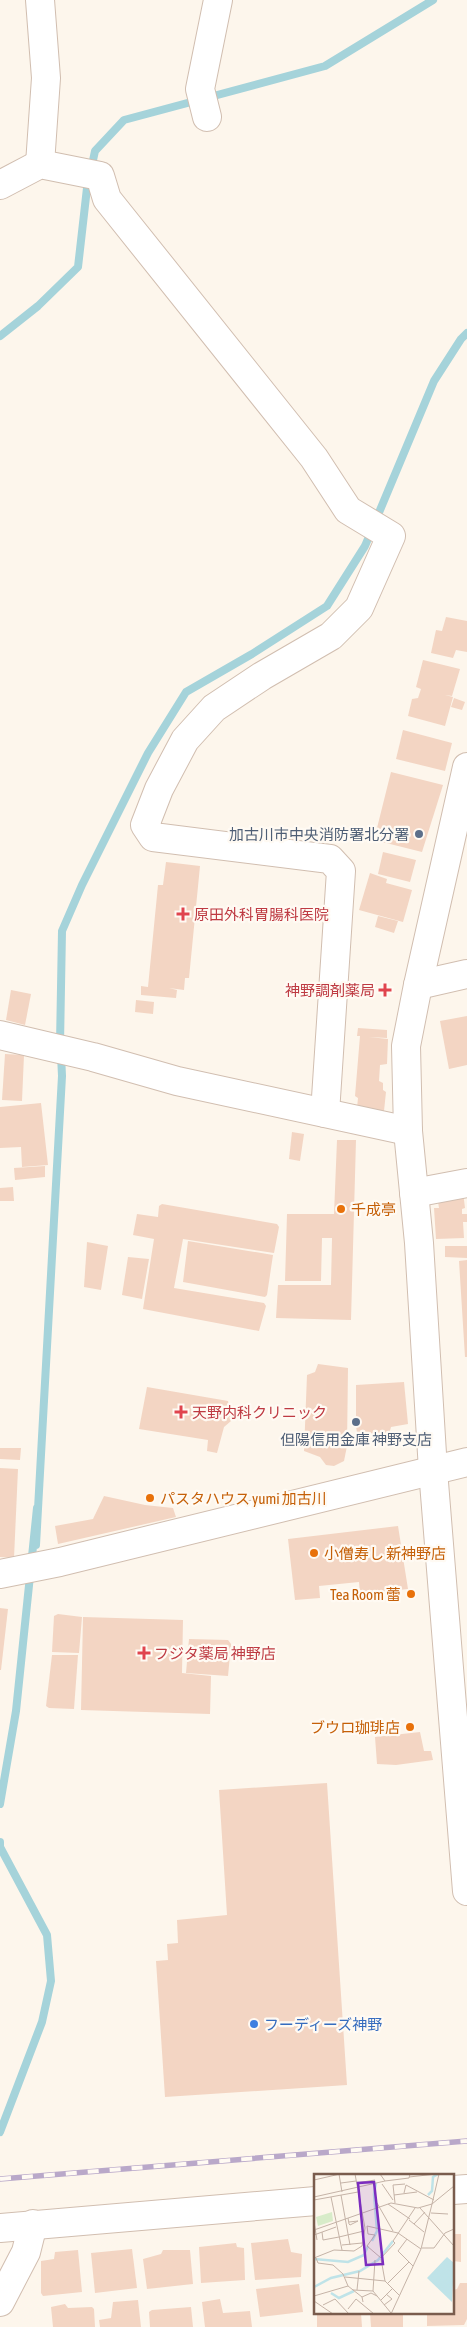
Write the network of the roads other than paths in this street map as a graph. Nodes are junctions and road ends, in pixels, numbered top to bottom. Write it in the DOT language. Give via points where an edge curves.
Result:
graph roads {
  1 [pos="40,0"];
  2 [pos="218,0"];
  3 [pos="207,117"];
  4 [pos="40,164"];
  5 [pos="0,186"];
  6 [pos="467,767"];
  7 [pos="467,974"];
  8 [pos="418,985"];
  9 [pos="0,1035"];
  10 [pos="326,1113"];
  11 [pos="408,1131"];
  12 [pos="467,1183"];
  13 [pos="414,1193"];
  14 [pos="467,1462"];
  15 [pos="433,1470"];
  16 [pos="1,1573"];
  17 [pos="467,1891"];
  18 [pos="467,2189"];
  19 [pos="454,2190"];
  20 [pos="314,2201"];
  21 [pos="34,2224"];
  22 [pos="0,2228"];
  23 [pos="0,2302"];
  1 -- 4 [label="street" via="46,78"];
  2 -- 3 [label="street" via="200,89"];
  4 -- 5 [label="street"];
  4 -- 10 [label="street" via="100,176 108,199 314,458 348,510 391,536 359,608 330,636 214,708 186,740 159,789 145,825 153,837 330,859 341,871"];
  6 -- 8 [label="street"];
  7 -- 8 [label="street"];
  8 -- 11 [label="street" via="406,1046"];
  9 -- 10 [label="street" via="177,1081"];
  10 -- 11 [label="street"];
  11 -- 13 [label="street"];
  12 -- 13 [label="street"];
  13 -- 15 [label="street"];
  14 -- 15 [label="street"];
  15 -- 16 [label="street" via="60,1562"];
  15 -- 17 [label="street"];
  18 -- 19 [label="street"];
  20 -- 21 [label="street"];
  21 -- 22 [label="street"];
  21 -- 23 [label="street" via="26,2252"];
}
